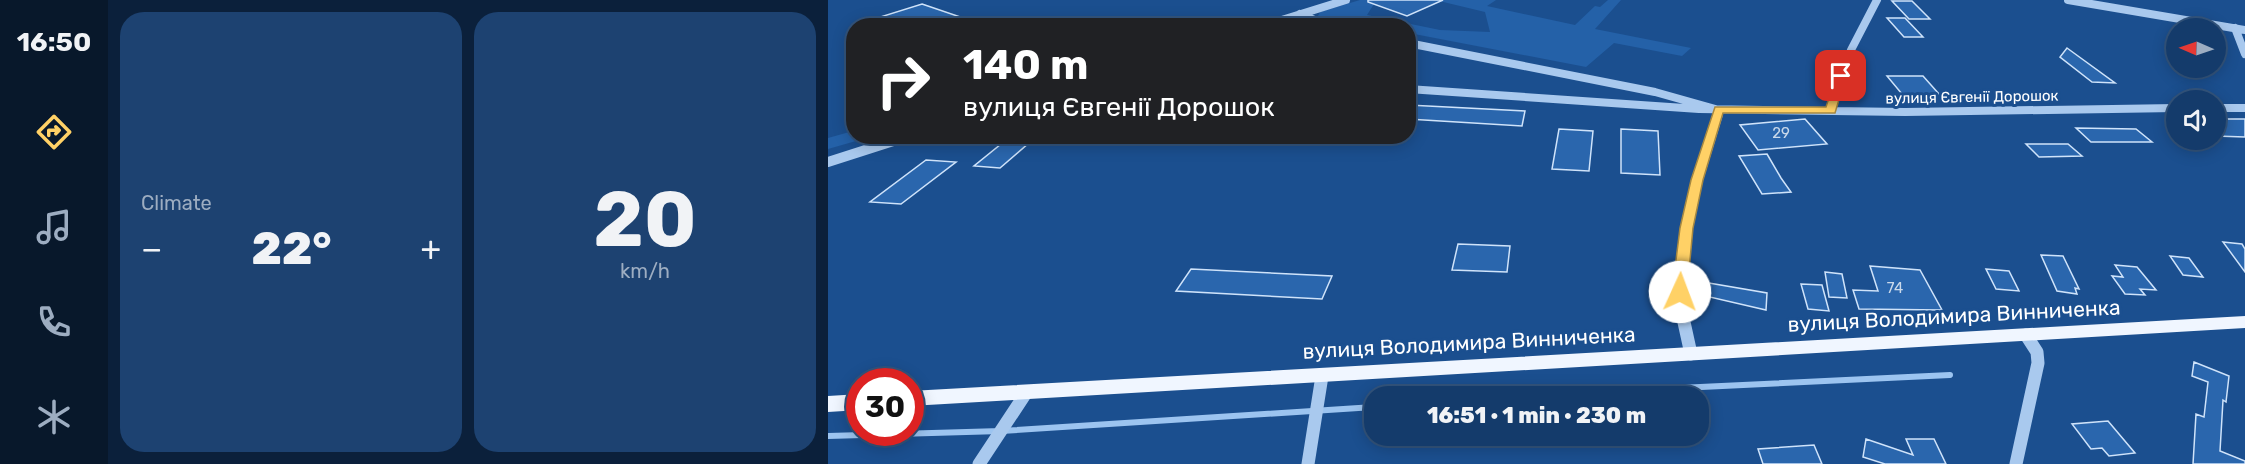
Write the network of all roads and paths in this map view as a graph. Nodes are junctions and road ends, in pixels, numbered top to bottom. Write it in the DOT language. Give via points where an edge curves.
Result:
graph roads {
  1 [pos="1346,0"];
  2 [pos="1877,0"];
  3 [pos="2068,0"];
  4 [pos="2101,2"];
  5 [pos="1300,14"];
  6 [pos="1288,18"];
  7 [pos="1308,18"];
  8 [pos="2235,28"];
  9 [pos="2245,30"];
  10 [pos="1416,45"];
  11 [pos="2245,54"];
  12 [pos="1416,90"];
  13 [pos="2166,108"];
  14 [pos="2226,108"];
  15 [pos="2245,108"];
  16 [pos="1719,110"];
  17 [pos="1831,110"];
  18 [pos="884,144"];
  19 [pos="828,162"];
  20 [pos="2245,322"];
  21 [pos="2026,335"];
  22 [pos="1691,354"];
  23 [pos="1322,376"];
  24 [pos="1026,393"];
  25 [pos="924,398"];
  26 [pos="846,403"];
  27 [pos="828,404"];
  28 [pos="979,464"];
  29 [pos="1308,464"];
  30 [pos="2016,464"];
  1 -- 5 [label="street"];
  2 -- 17 [label="street" via="1849,57"];
  3 -- 4 [label="street"];
  4 -- 8 [label="street"];
  5 -- 6 [label="street"];
  5 -- 7 [label="street"];
  8 -- 9 [label="street"];
  8 -- 11 [label="street"];
  10 -- 16 [label="street" via="1655,92"];
  12 -- 16 [label="street, вулиця Євгенії Дорошок"];
  13 -- 17 [label="street, вулиця Євгенії Дорошок"];
  14 -- 15 [label="street"];
  16 -- 17 [label="street, вулиця Євгенії Дорошок"];
  16 -- 22 [label="street" via="1697,180 1681,265 1680,304"];
  18 -- 19 [label="street"];
  20 -- 21 [label="main road, вулиця Володимира Винниченка"];
  21 -- 22 [label="main road, вулиця Володимира Винниченка"];
  21 -- 30 [label="street" via="2037,352 2038,363"];
  22 -- 23 [label="main road, вулиця Володимира Винниченка"];
  23 -- 24 [label="main road, вулиця Володимира Винниченка"];
  23 -- 29 [label="street"];
  24 -- 25 [label="main road, вулиця Володимира Винниченка"];
  24 -- 28 [label="street"];
  26 -- 27 [label="main road"];
}
